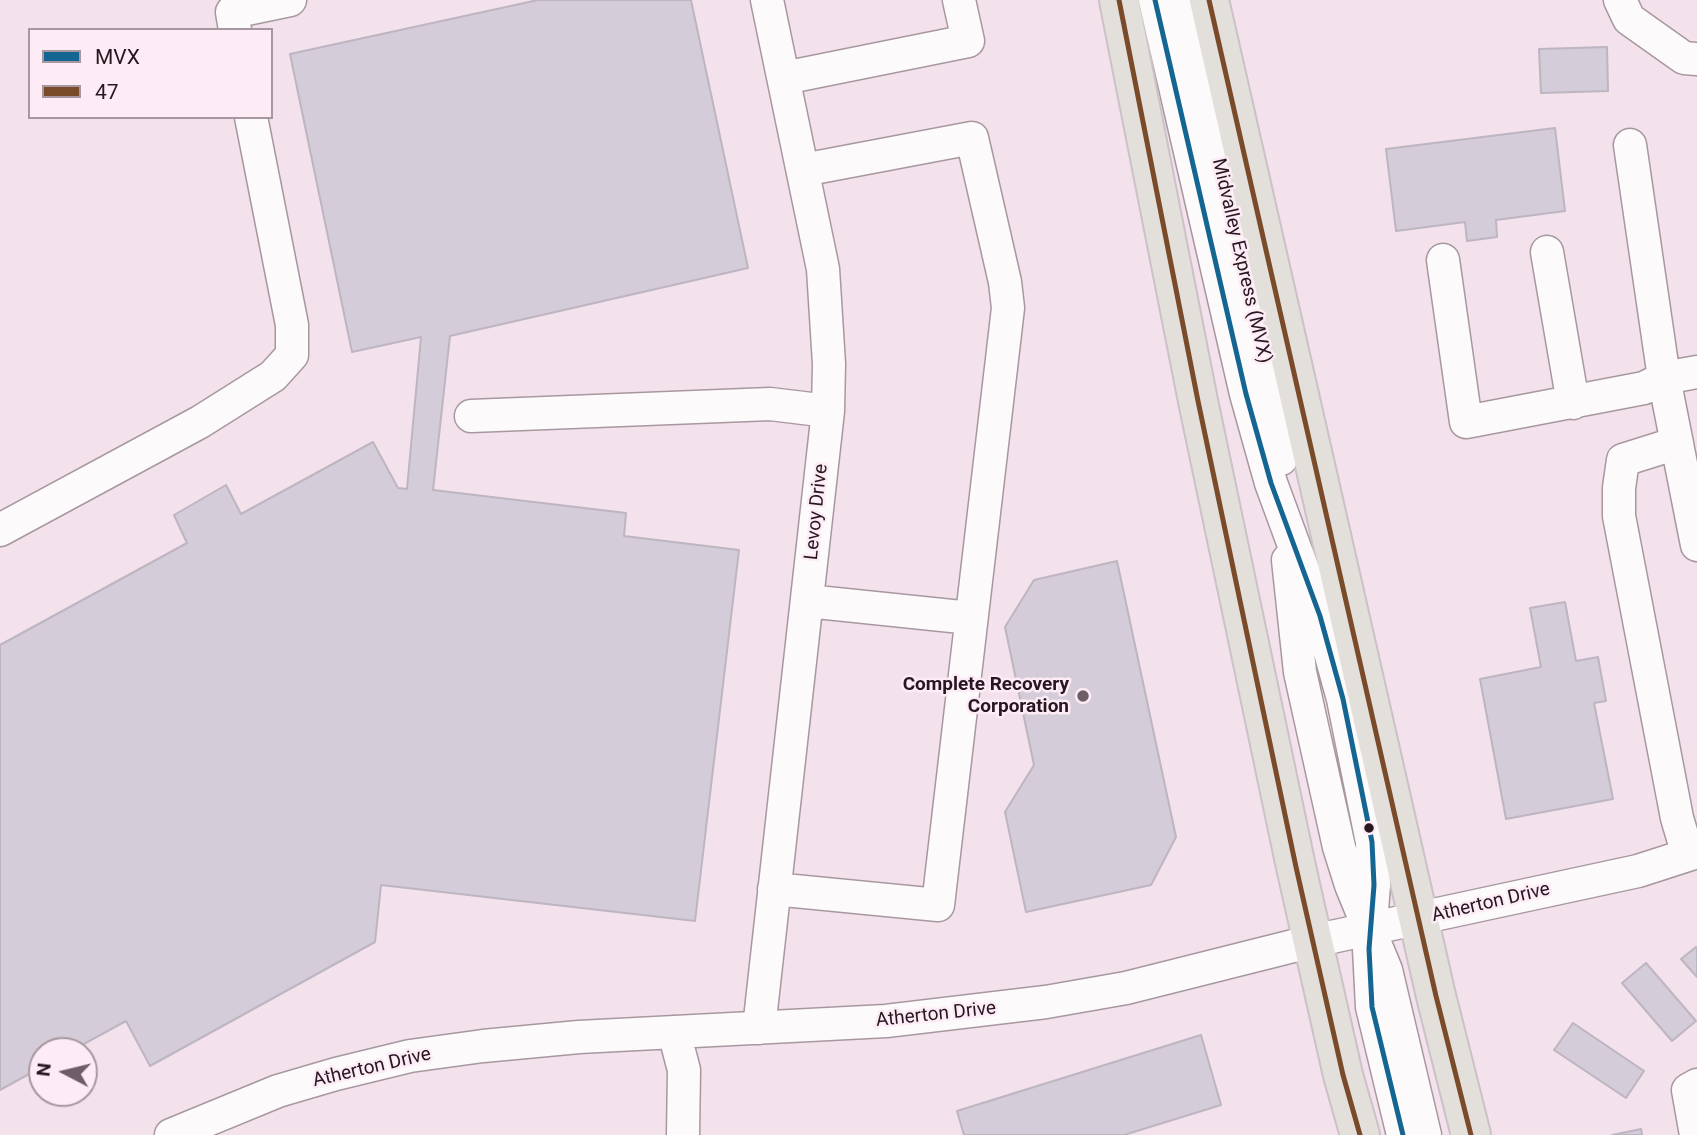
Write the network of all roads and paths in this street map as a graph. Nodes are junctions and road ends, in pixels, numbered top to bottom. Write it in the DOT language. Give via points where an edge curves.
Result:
graph roads {
  1 [pos="290,0"];
  2 [pos="767,0"];
  3 [pos="960,0"];
  4 [pos="1119,0"];
  5 [pos="1156,0"];
  6 [pos="1183,0"];
  7 [pos="1209,0"];
  8 [pos="1620,0"];
  9 [pos="235,28"];
  10 [pos="1697,60"];
  11 [pos="784,78"];
  12 [pos="251,119"];
  13 [pos="1630,145"];
  14 [pos="803,170"];
  15 [pos="1547,251"];
  16 [pos="1443,260"];
  17 [pos="1697,372"];
  18 [pos="1664,379"];
  19 [pos="1573,403"];
  20 [pos="828,411"];
  21 [pos="471,415"];
  22 [pos="1677,443"];
  23 [pos="1286,523"];
  24 [pos="0,530"];
  25 [pos="1697,545"];
  26 [pos="807,601"];
  27 [pos="971,618"];
  28 [pos="1693,853"];
  29 [pos="774,889"];
  30 [pos="1420,919"];
  31 [pos="1370,929"];
  32 [pos="1312,941"];
  33 [pos="759,1028"];
  34 [pos="674,1032"];
  35 [pos="1693,1087"];
  36 [pos="218,1126"];
  37 [pos="171,1135"];
  38 [pos="683,1135"];
  39 [pos="1360,1135"];
  40 [pos="1403,1135"];
  41 [pos="1426,1135"];
  42 [pos="1471,1135"];
  43 [pos="1696,1135"];
  1 -- 9 [label="street" via="232,12"];
  2 -- 11 [label="street, Levoy Drive"];
  3 -- 11 [label="street" via="968,41"];
  4 -- 32 [label="main road"];
  5 -- 23 [label="street, Midvalley Express (MVX)" via="1246,394"];
  6 -- 23 [label="street, Midvalley Express (MVX)" via="1272,400"];
  7 -- 30 [label="main road"];
  8 -- 10 [label="street" via="1629,19 1684,58"];
  11 -- 14 [label="street, Levoy Drive"];
  12 -- 24 [label="street" via="292,325 292,355 274,376 200,422"];
  13 -- 18 [label="street"];
  14 -- 20 [label="street, Levoy Drive" via="823,269"];
  14 -- 27 [label="street" via="972,138 1008,308"];
  15 -- 19 [label="street"];
  16 -- 19 [label="street" via="1466,422"];
  17 -- 18 [label="street"];
  18 -- 19 [label="street" via="1644,388"];
  18 -- 22 [label="street"];
  20 -- 21 [label="street" via="770,404"];
  20 -- 26 [label="street, Levoy Drive"];
  22 -- 25 [label="street"];
  22 -- 28 [label="street" via="1623,460 1619,516 1672,794"];
  23 -- 31 [label="street, Midvalley Express (MVX)" via="1300,672 1339,847"];
  26 -- 27 [label="street"];
  26 -- 29 [label="street, Levoy Drive"];
  27 -- 29 [label="street" via="938,905"];
  28 -- 30 [label="street, Atherton Drive" via="1638,871"];
  29 -- 33 [label="street, Levoy Drive"];
  30 -- 31 [label="street, Atherton Drive"];
  30 -- 42 [label="main road"];
  31 -- 32 [label="street, Atherton Drive"];
  31 -- 40 [label="street, Midvalley Express (MVX)" via="1372,1007"];
  31 -- 41 [label="street, Midvalley Express (MVX)" via="1393,994"];
  32 -- 33 [label="street, Atherton Drive" via="1126,988 1046,1002 886,1021"];
  32 -- 39 [label="main road"];
  33 -- 34 [label="street, Atherton Drive"];
  34 -- 36 [label="street, Atherton Drive" via="410,1056 313,1081"];
  34 -- 38 [label="street" via="684,1070"];
  35 -- 43 [label="street"];
  36 -- 37 [label="street, Atherton Drive"];
}
